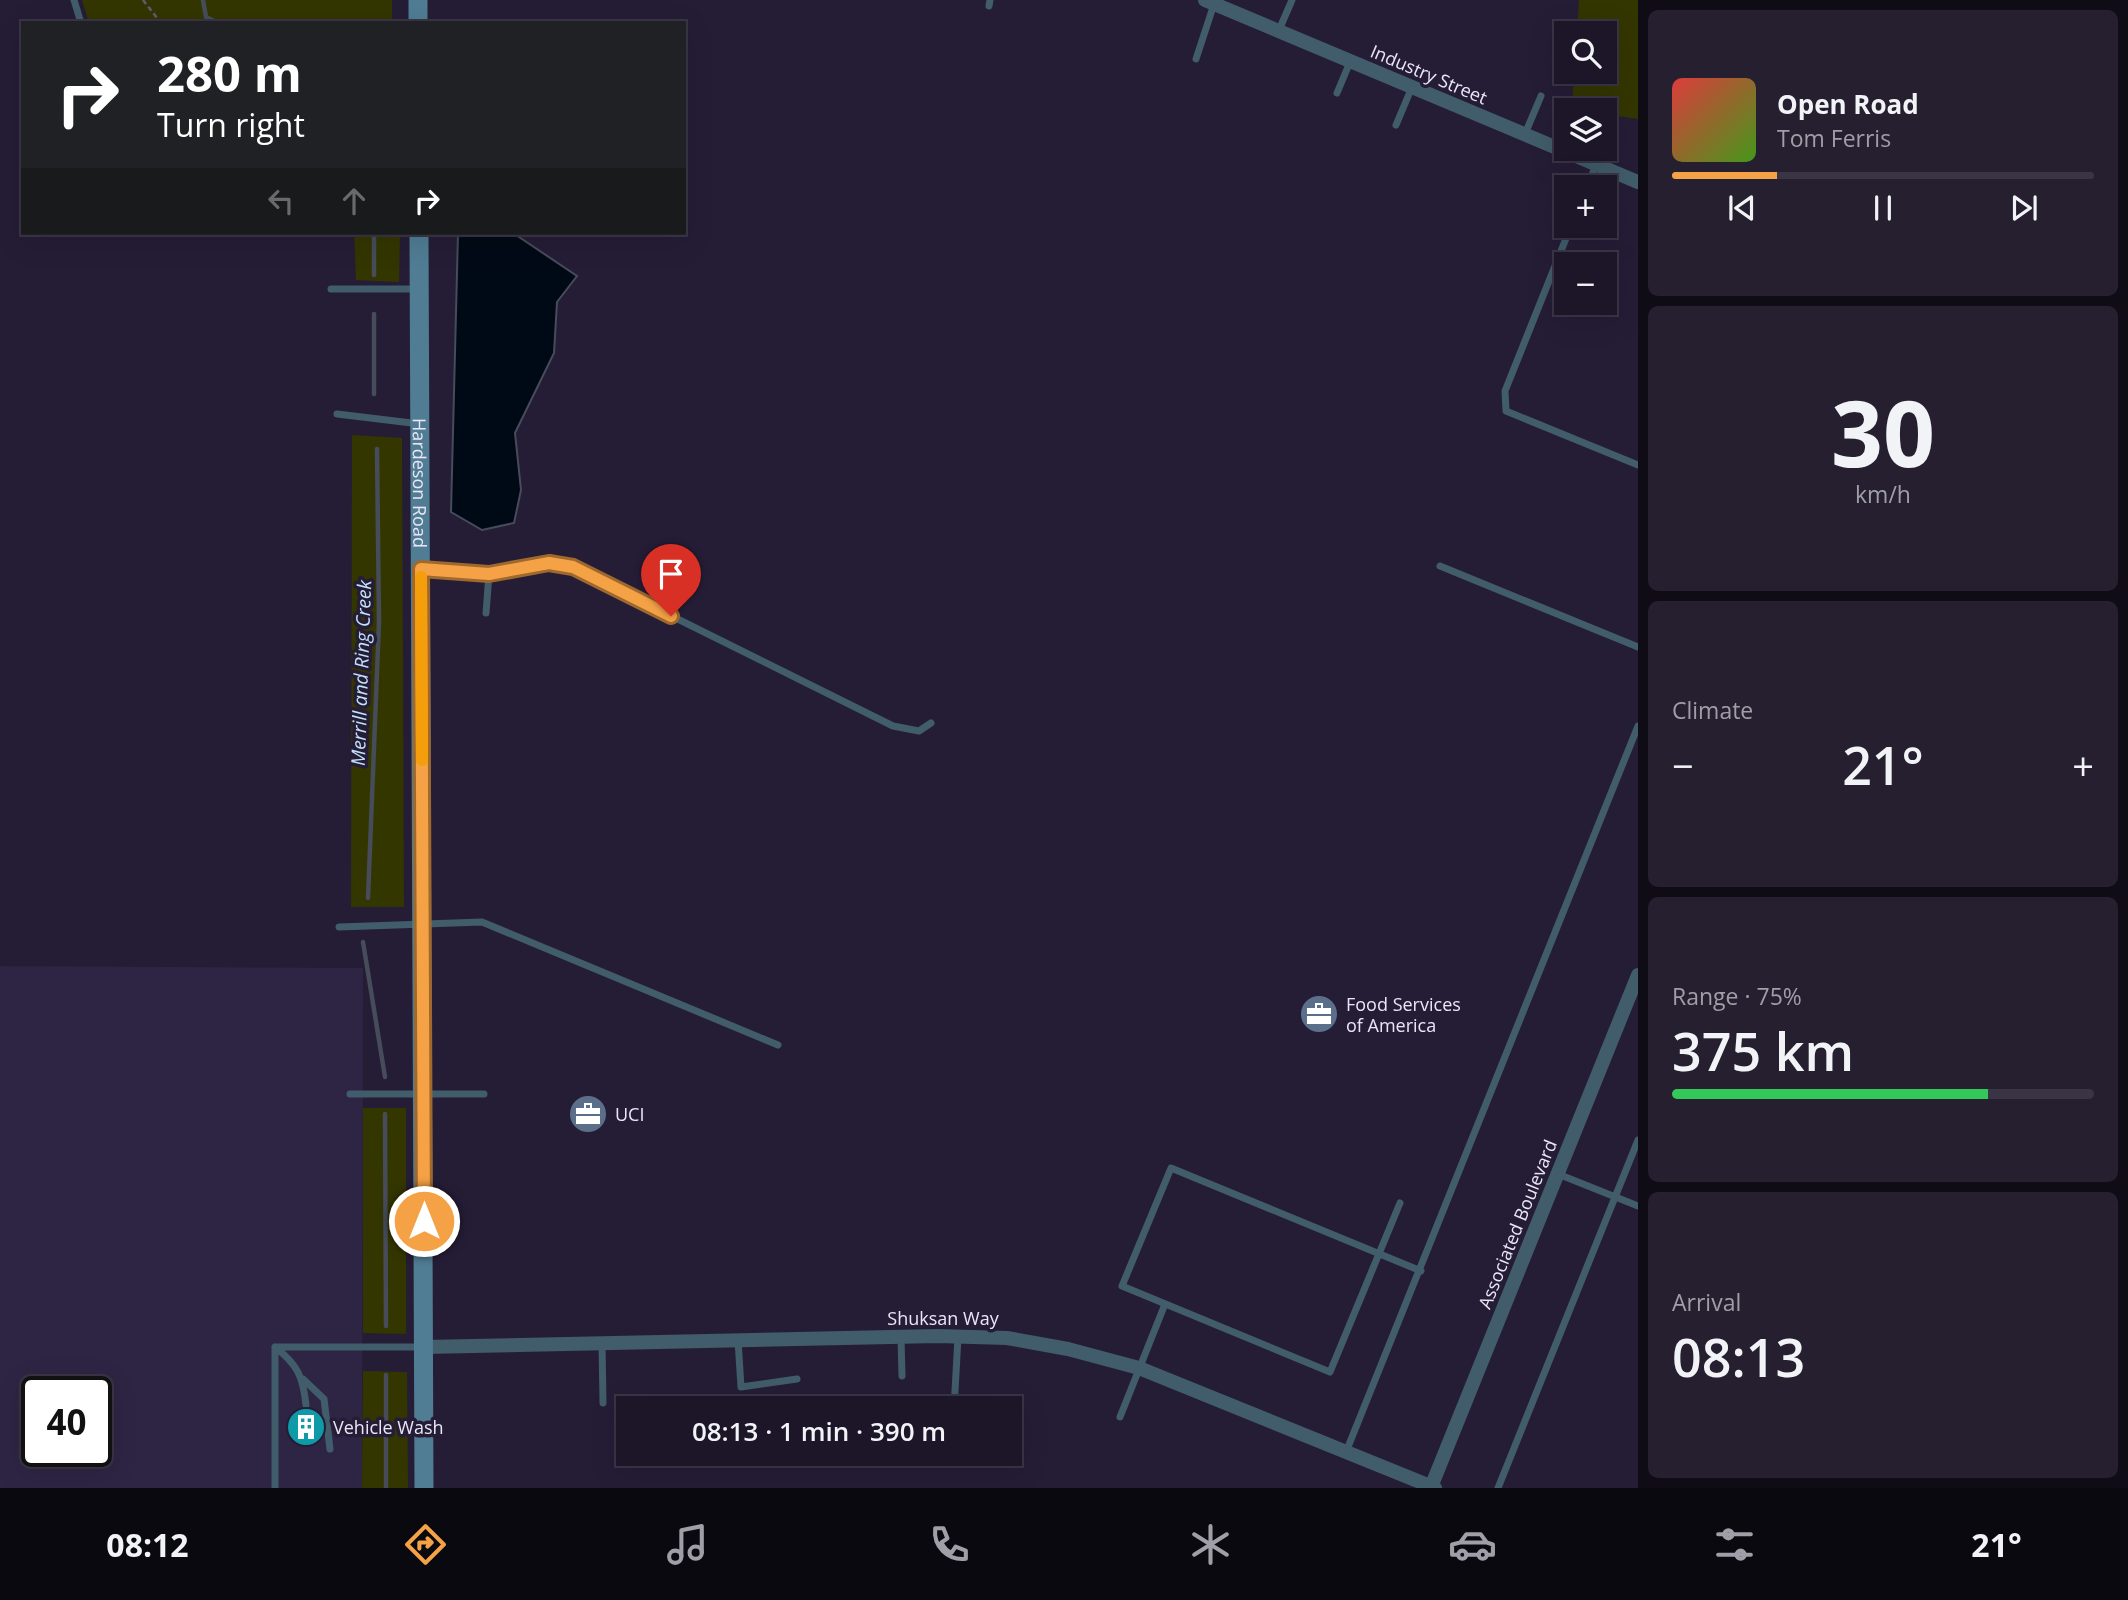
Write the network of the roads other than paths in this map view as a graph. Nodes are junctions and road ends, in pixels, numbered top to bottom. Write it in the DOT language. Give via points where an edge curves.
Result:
graph roads {
  1 [pos="74,0"];
  2 [pos="418,0"];
  3 [pos="1292,0"];
  4 [pos="1213,2"];
  5 [pos="80,21"];
  6 [pos="418,21"];
  7 [pos="1279,30"];
  8 [pos="1196,59"];
  9 [pos="1351,61"];
  10 [pos="1412,87"];
  11 [pos="1337,93"];
  12 [pos="1541,96"];
  13 [pos="1396,125"];
  14 [pos="1524,135"];
  15 [pos="1596,165"];
  16 [pos="1592,175"];
  17 [pos="1638,182"];
  18 [pos="419,235"];
  19 [pos="1566,238"];
  20 [pos="331,289"];
  21 [pos="420,289"];
  22 [pos="337,414"];
  23 [pos="420,424"];
  24 [pos="1638,465"];
  25 [pos="1440,566"];
  26 [pos="421,569"];
  27 [pos="489,574"];
  28 [pos="486,613"];
  29 [pos="1638,648"];
  30 [pos="931,723"];
  31 [pos="1638,726"];
  32 [pos="422,923"];
  33 [pos="339,927"];
  34 [pos="1638,975"];
  35 [pos="778,1045"];
  36 [pos="350,1094"];
  37 [pos="423,1094"];
  38 [pos="484,1094"];
  39 [pos="1638,1140"];
  40 [pos="1558,1174"];
  41 [pos="1615,1197"];
  42 [pos="1400,1203"];
  43 [pos="1638,1206"];
  44 [pos="1379,1254"];
  45 [pos="1421,1271"];
  46 [pos="1165,1304"];
  47 [pos="901,1336"];
  48 [pos="958,1336"];
  49 [pos="738,1340"];
  50 [pos="602,1343"];
  51 [pos="275,1347"];
  52 [pos="424,1347"];
  53 [pos="1139,1368"];
  54 [pos="902,1376"];
  55 [pos="303,1379"];
  56 [pos="797,1379"];
  57 [pos="955,1396"];
  58 [pos="603,1403"];
  59 [pos="306,1405"];
  60 [pos="1120,1418"];
  61 [pos="330,1449"];
  62 [pos="1346,1452"];
  63 [pos="1433,1487"];
  64 [pos="275,1488"];
  65 [pos="424,1488"];
  66 [pos="1498,1488"];
  1 -- 5 [label="lane"];
  2 -- 6 [label="street"];
  3 -- 7 [label="lane"];
  4 -- 7 [label="street, Industry Street"];
  4 -- 8 [label="lane"];
  7 -- 9 [label="street, Industry Street"];
  9 -- 10 [label="street, Industry Street"];
  9 -- 11 [label="lane"];
  10 -- 13 [label="lane"];
  10 -- 14 [label="street, Industry Street"];
  12 -- 14 [label="lane"];
  14 -- 15 [label="street, Industry Street"];
  15 -- 16 [label="lane"];
  15 -- 17 [label="street, Industry Street"];
  18 -- 21 [label="street, Hardeson Road"];
  19 -- 24 [label="lane" via="1505,391 1506,411"];
  20 -- 21 [label="lane"];
  21 -- 23 [label="street, Hardeson Road"];
  22 -- 23 [label="lane"];
  23 -- 26 [label="street, Hardeson Road"];
  25 -- 29 [label="lane"];
  26 -- 27 [label="lane"];
  26 -- 32 [label="street, Hardeson Road"];
  27 -- 28 [label="lane"];
  27 -- 30 [label="lane" via="549,563 573,567 893,726 919,731"];
  31 -- 45 [label="lane"];
  32 -- 33 [label="lane"];
  32 -- 35 [label="lane" via="482,922"];
  32 -- 37 [label="street, Hardeson Road"];
  34 -- 40 [label="street, Associated Boulevard"];
  36 -- 37 [label="lane"];
  37 -- 38 [label="lane"];
  37 -- 52 [label="street, Hardeson Road"];
  39 -- 41 [label="lane"];
  40 -- 41 [label="lane"];
  40 -- 63 [label="street, Associated Boulevard"];
  41 -- 43 [label="lane"];
  41 -- 66 [label="lane"];
  42 -- 44 [label="lane"];
  44 -- 45 [label="lane"];
  44 -- 46 [label="lane" via="1330,1372"];
  44 -- 46 [label="lane" via="1171,1168 1122,1286"];
  45 -- 62 [label="lane"];
  46 -- 53 [label="lane"];
  47 -- 48 [label="street, Shuksan Way"];
  47 -- 49 [label="street, Shuksan Way"];
  47 -- 54 [label="lane"];
  48 -- 53 [label="street, Shuksan Way" via="1007,1338"];
  48 -- 57 [label="lane"];
  49 -- 50 [label="street, Shuksan Way"];
  49 -- 56 [label="lane" via="741,1387"];
  50 -- 52 [label="street, Shuksan Way"];
  50 -- 58 [label="lane"];
  51 -- 52 [label="lane"];
  51 -- 55 [label="lane" via="293,1361"];
  51 -- 64 [label="lane"];
  52 -- 65 [label="street, Hardeson Road"];
  53 -- 60 [label="lane"];
  53 -- 62 [label="street, Shuksan Way"];
  55 -- 59 [label="lane"];
  55 -- 61 [label="lane" via="324,1399"];
  62 -- 63 [label="street, Shuksan Way"];
}
